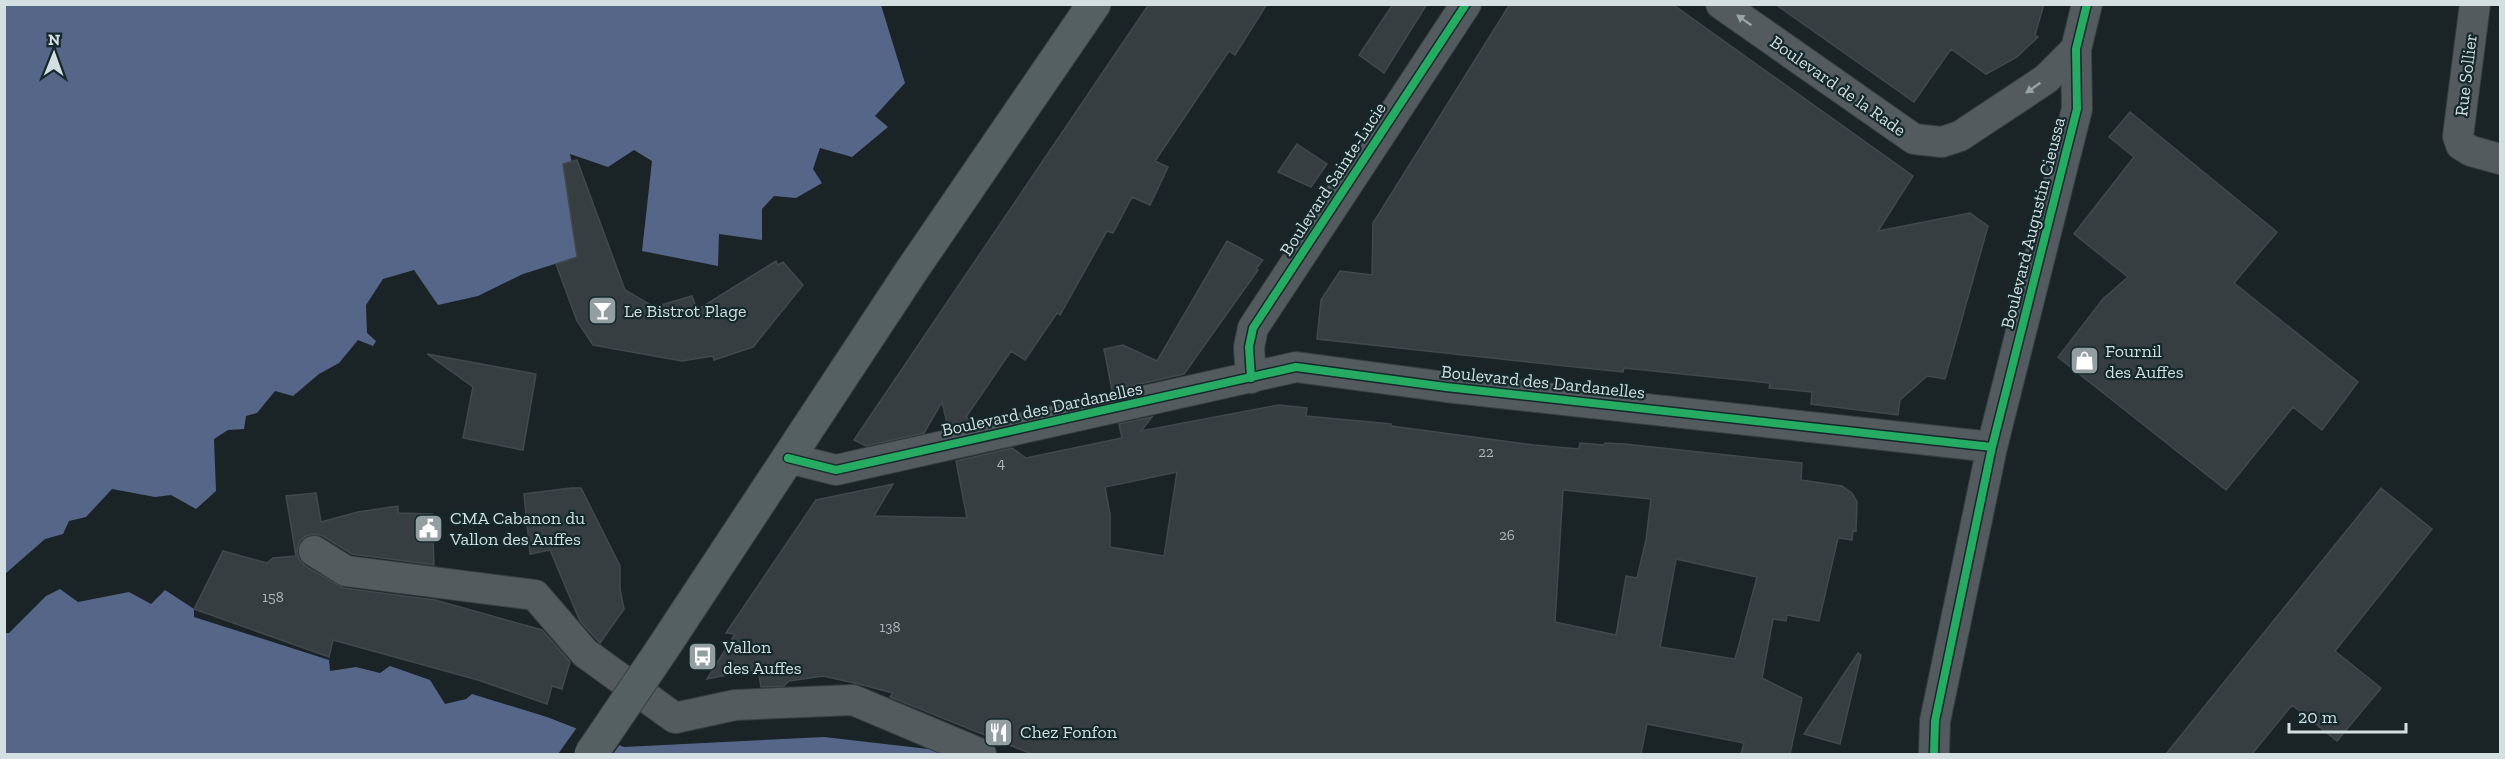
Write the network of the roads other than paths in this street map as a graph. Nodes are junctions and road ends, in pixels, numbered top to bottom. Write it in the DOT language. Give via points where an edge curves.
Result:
graph roads {
  1 [pos="1094,4"];
  2 [pos="1466,4"];
  3 [pos="1721,4"];
  4 [pos="2087,4"];
  5 [pos="2477,5"];
  6 [pos="2076,49"];
  7 [pos="2500,159"];
  8 [pos="1251,378"];
  9 [pos="1992,447"];
  10 [pos="788,458"];
  11 [pos="314,551"];
  12 [pos="591,754"];
  13 [pos="981,754"];
  14 [pos="1934,754"];
  1 -- 10 [label="main road"];
  2 -- 8 [label="street, Boulevard Sainte-Lucie" via="1253,328 1249,348"];
  6 -- 3 [label="street, Boulevard de la Rade, one-way" via="2046,79 1960,136 1942,142 1914,139"];
  4 -- 6 [label="street, Boulevard Augustin Cieussa"];
  5 -- 7 [label="street, Rue Sollier" via="2458,136 2461,145 2471,151"];
  6 -- 9 [label="street, Boulevard Augustin Cieussa" via="2077,108"];
  8 -- 9 [label="street, Boulevard des Dardanelles" via="1296,367"];
  8 -- 10 [label="street, Boulevard des Dardanelles" via="836,470"];
  9 -- 14 [label="street" via="1935,721"];
  10 -- 12 [label="main road, bridge"];
  11 -- 13 [label="street" via="346,572 535,595 585,653 675,718 735,705 853,700"];
}
